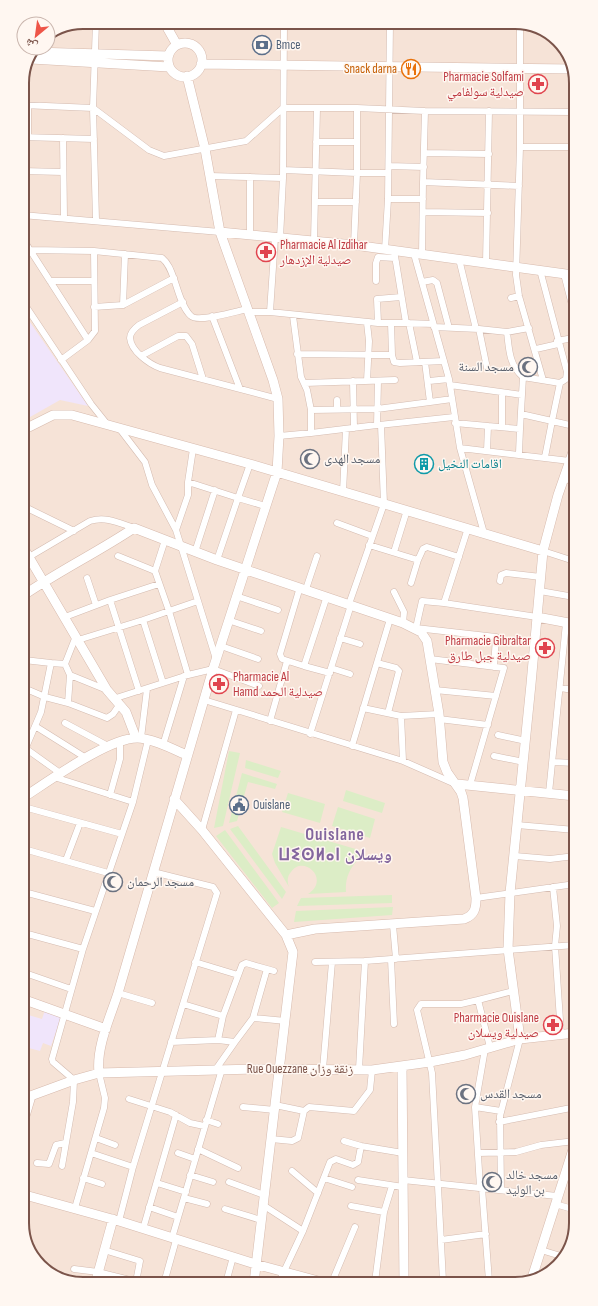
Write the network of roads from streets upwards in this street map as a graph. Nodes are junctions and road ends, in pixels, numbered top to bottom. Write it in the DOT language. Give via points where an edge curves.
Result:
graph roads {
  1 [pos="96,29"];
  2 [pos="168,29"];
  3 [pos="284,29"];
  4 [pos="390,29"];
  5 [pos="520,29"];
  6 [pos="177,44"];
  7 [pos="56,55"];
  8 [pos="168,56"];
  9 [pos="35,59"];
  10 [pos="94,59"];
  11 [pos="201,61"];
  12 [pos="284,61"];
  13 [pos="389,63"];
  14 [pos="565,64"];
  15 [pos="519,66"];
  16 [pos="169,67"];
  17 [pos="567,69"];
  18 [pos="187,76"];
  19 [pos="29,105"];
  20 [pos="93,108"];
  21 [pos="283,108"];
  22 [pos="317,108"];
  23 [pos="358,108"];
  24 [pos="389,109"];
  25 [pos="425,111"];
  26 [pos="489,111"];
  27 [pos="520,111"];
  28 [pos="569,112"];
  29 [pos="29,138"];
  30 [pos="63,138"];
  31 [pos="94,138"];
  32 [pos="316,142"];
  33 [pos="357,142"];
  34 [pos="520,147"];
  35 [pos="569,147"];
  36 [pos="205,149"];
  37 [pos="424,153"];
  38 [pos="489,154"];
  39 [pos="424,167"];
  40 [pos="389,169"];
  41 [pos="283,170"];
  42 [pos="29,171"];
  43 [pos="316,171"];
  44 [pos="63,172"];
  45 [pos="357,173"];
  46 [pos="210,176"];
  47 [pos="250,177"];
  48 [pos="283,178"];
  49 [pos="423,182"];
  50 [pos="488,184"];
  51 [pos="519,186"];
  52 [pos="388,199"];
  53 [pos="423,199"];
  54 [pos="315,202"];
  55 [pos="356,202"];
  56 [pos="423,212"];
  57 [pos="488,213"];
  58 [pos="29,215"];
  59 [pos="64,218"];
  60 [pos="96,220"];
  61 [pos="220,232"];
  62 [pos="250,234"];
  63 [pos="278,237"];
  64 [pos="314,241"];
  65 [pos="354,245"];
  66 [pos="30,250"];
  67 [pos="94,251"];
  68 [pos="391,253"];
  69 [pos="125,254"];
  70 [pos="418,254"];
  71 [pos="459,259"];
  72 [pos="486,263"];
  73 [pos="516,266"];
  74 [pos="540,270"];
  75 [pos="569,275"];
  76 [pos="174,278"];
  77 [pos="50,281"];
  78 [pos="94,281"];
  79 [pos="376,281"];
  80 [pos="422,282"];
  81 [pos="520,296"];
  82 [pos="401,297"];
  83 [pos="511,298"];
  84 [pos="183,302"];
  85 [pos="123,305"];
  86 [pos="94,307"];
  87 [pos="248,310"];
  88 [pos="29,311"];
  89 [pos="270,312"];
  90 [pos="212,316"];
  91 [pos="293,316"];
  92 [pos="367,323"];
  93 [pos="378,323"];
  94 [pos="407,323"];
  95 [pos="391,324"];
  96 [pos="434,326"];
  97 [pos="449,328"];
  98 [pos="529,328"];
  99 [pos="477,329"];
  100 [pos="507,332"];
  101 [pos="88,340"];
  102 [pos="569,340"];
  103 [pos="558,343"];
  104 [pos="536,349"];
  105 [pos="297,354"];
  106 [pos="368,354"];
  107 [pos="392,355"];
  108 [pos="141,356"];
  109 [pos="61,360"];
  110 [pos="444,361"];
  111 [pos="417,362"];
  112 [pos="425,362"];
  113 [pos="487,368"];
  114 [pos="523,377"];
  115 [pos="203,379"];
  116 [pos="395,380"];
  117 [pos="543,380"];
  118 [pos="353,381"];
  119 [pos="367,381"];
  120 [pos="378,381"];
  121 [pos="429,381"];
  122 [pos="450,382"];
  123 [pos="304,383"];
  124 [pos="560,383"];
  125 [pos="240,389"];
  126 [pos="502,392"];
  127 [pos="522,395"];
  128 [pos="278,399"];
  129 [pos="452,399"];
  130 [pos="337,400"];
  131 [pos="430,402"];
  132 [pos="338,408"];
  133 [pos="353,408"];
  134 [pos="377,409"];
  135 [pos="311,410"];
  136 [pos="521,414"];
  137 [pos="455,420"];
  138 [pos="552,421"];
  139 [pos="107,425"];
  140 [pos="379,425"];
  141 [pos="569,425"];
  142 [pos="488,426"];
  143 [pos="29,427"];
  144 [pos="502,427"];
  145 [pos="119,428"];
  146 [pos="354,428"];
  147 [pos="346,429"];
  148 [pos="520,429"];
  149 [pos="311,433"];
  150 [pos="279,436"];
  151 [pos="460,448"];
  152 [pos="193,449"];
  153 [pos="487,450"];
  154 [pos="519,454"];
  155 [pos="569,454"];
  156 [pos="545,457"];
  157 [pos="569,463"];
  158 [pos="250,464"];
  159 [pos="277,472"];
  160 [pos="564,479"];
  161 [pos="569,480"];
  162 [pos="188,482"];
  163 [pos="215,490"];
  164 [pos="343,492"];
  165 [pos="238,498"];
  166 [pos="384,504"];
  167 [pos="265,506"];
  168 [pos="29,509"];
  169 [pos="407,510"];
  170 [pos="337,523"];
  171 [pos="134,528"];
  172 [pos="468,528"];
  173 [pos="176,530"];
  174 [pos="74,531"];
  175 [pos="484,533"];
  176 [pos="372,536"];
  177 [pos="165,540"];
  178 [pos="369,544"];
  179 [pos="182,547"];
  180 [pos="542,551"];
  181 [pos="195,552"];
  182 [pos="394,552"];
  183 [pos="118,556"];
  184 [pos="317,556"];
  185 [pos="30,557"];
  186 [pos="459,557"];
  187 [pos="569,559"];
  188 [pos="217,560"];
  189 [pos="418,560"];
  190 [pos="245,569"];
  191 [pos="155,571"];
  192 [pos="542,577"];
  193 [pos="88,578"];
  194 [pos="44,581"];
  195 [pos="500,581"];
  196 [pos="411,583"];
  197 [pos="159,584"];
  198 [pos="303,588"];
  199 [pos="540,591"];
  200 [pos="29,592"];
  201 [pos="394,592"];
  202 [pos="236,596"];
  203 [pos="327,596"];
  204 [pos="569,596"];
  205 [pos="110,600"];
  206 [pos="198,601"];
  207 [pos="444,603"];
  208 [pos="350,604"];
  209 [pos="96,605"];
  210 [pos="278,610"];
  211 [pos="169,611"];
  212 [pos="65,617"];
  213 [pos="390,618"];
  214 [pos="537,618"];
  215 [pos="143,620"];
  216 [pos="228,620"];
  217 [pos="403,623"];
  218 [pos="569,623"];
  219 [pos="118,628"];
  220 [pos="416,628"];
  221 [pos="569,630"];
  222 [pos="261,631"];
  223 [pos="77,638"];
  224 [pos="340,638"];
  225 [pos="360,644"];
  226 [pos="221,646"];
  227 [pos="258,659"];
  228 [pos="430,659"];
  229 [pos="29,661"];
  230 [pos="287,661"];
  231 [pos="51,663"];
  232 [pos="377,663"];
  233 [pos="65,664"];
  234 [pos="214,665"];
  235 [pos="304,666"];
  236 [pos="494,667"];
  237 [pos="330,671"];
  238 [pos="350,674"];
  239 [pos="70,675"];
  240 [pos="186,676"];
  241 [pos="163,683"];
  242 [pos="259,686"];
  243 [pos="560,688"];
  244 [pos="147,689"];
  245 [pos="569,689"];
  246 [pos="29,690"];
  247 [pos="108,690"];
  248 [pos="435,690"];
  249 [pos="139,691"];
  250 [pos="496,696"];
  251 [pos="45,697"];
  252 [pos="204,700"];
  253 [pos="118,701"];
  254 [pos="68,703"];
  255 [pos="364,708"];
  256 [pos="236,710"];
  257 [pos="388,713"];
  258 [pos="401,716"];
  259 [pos="439,717"];
  260 [pos="270,721"];
  261 [pos="65,723"];
  262 [pos="488,725"];
  263 [pos="35,726"];
  264 [pos="29,734"];
  265 [pos="310,734"];
  266 [pos="498,735"];
  267 [pos="142,739"];
  268 [pos="120,741"];
  269 [pos="526,741"];
  270 [pos="163,745"];
  271 [pos="108,746"];
  272 [pos="352,746"];
  273 [pos="29,754"];
  274 [pos="187,755"];
  275 [pos="494,756"];
  276 [pos="86,758"];
  277 [pos="403,761"];
  278 [pos="524,762"];
  279 [pos="553,762"];
  280 [pos="569,763"];
  281 [pos="57,775"];
  282 [pos="457,784"];
  283 [pos="470,785"];
  284 [pos="520,790"];
  285 [pos="549,793"];
  286 [pos="29,794"];
  287 [pos="110,795"];
  288 [pos="569,795"];
  289 [pos="174,799"];
  290 [pos="133,802"];
  291 [pos="29,808"];
  292 [pos="80,823"];
  293 [pos="517,825"];
  294 [pos="569,829"];
  295 [pos="202,830"];
  296 [pos="122,834"];
  297 [pos="29,850"];
  298 [pos="514,856"];
  299 [pos="569,857"];
  300 [pos="66,860"];
  301 [pos="153,872"];
  302 [pos="108,873"];
  303 [pos="569,885"];
  304 [pos="553,887"];
  305 [pos="29,893"];
  306 [pos="510,893"];
  307 [pos="476,898"];
  308 [pos="95,911"];
  309 [pos="393,925"];
  310 [pos="29,934"];
  311 [pos="286,935"];
  312 [pos="569,945"];
  313 [pos="555,946"];
  314 [pos="83,949"];
  315 [pos="508,949"];
  316 [pos="393,959"];
  317 [pos="365,961"];
  318 [pos="196,962"];
  319 [pos="315,962"];
  320 [pos="332,962"];
  321 [pos="29,974"];
  322 [pos="238,975"];
  323 [pos="71,989"];
  324 [pos="513,991"];
  325 [pos="118,993"];
  326 [pos="478,1000"];
  327 [pos="29,1002"];
  328 [pos="152,1003"];
  329 [pos="183,1004"];
  330 [pos="65,1015"];
  331 [pos="223,1016"];
  332 [pos="253,1018"];
  333 [pos="286,1021"];
  334 [pos="394,1024"];
  335 [pos="106,1029"];
  336 [pos="569,1034"];
  337 [pos="561,1035"];
  338 [pos="520,1039"];
  339 [pos="218,1040"];
  340 [pos="172,1042"];
  341 [pos="235,1042"];
  342 [pos="488,1048"];
  343 [pos="430,1062"];
  344 [pos="402,1067"];
  345 [pos="219,1069"];
  346 [pos="280,1069"];
  347 [pos="323,1069"];
  348 [pos="359,1069"];
  349 [pos="372,1070"];
  350 [pos="164,1072"];
  351 [pos="100,1074"];
  352 [pos="74,1080"];
  353 [pos="29,1097"];
  354 [pos="129,1099"];
  355 [pos="153,1106"];
  356 [pos="243,1107"];
  357 [pos="475,1107"];
  358 [pos="275,1108"];
  359 [pos="569,1108"];
  360 [pos="304,1111"];
  361 [pos="501,1111"];
  362 [pos="176,1115"];
  363 [pos="499,1122"];
  364 [pos="205,1123"];
  365 [pos="218,1124"];
  366 [pos="96,1138"];
  367 [pos="271,1139"];
  368 [pos="344,1141"];
  369 [pos="569,1141"];
  370 [pos="65,1142"];
  371 [pos="115,1145"];
  372 [pos="361,1146"];
  373 [pos="198,1149"];
  374 [pos="91,1153"];
  375 [pos="178,1153"];
  376 [pos="403,1153"];
  377 [pos="478,1153"];
  378 [pos="500,1153"];
  379 [pos="195,1159"];
  380 [pos="569,1161"];
  381 [pos="37,1163"];
  382 [pos="62,1166"];
  383 [pos="133,1167"];
  384 [pos="238,1168"];
  385 [pos="292,1171"];
  386 [pos="190,1175"];
  387 [pos="83,1178"];
  388 [pos="324,1178"];
  389 [pos="358,1180"];
  390 [pos="214,1182"];
  391 [pos="229,1182"];
  392 [pos="157,1183"];
  393 [pos="403,1183"];
  394 [pos="439,1183"];
  395 [pos="102,1184"];
  396 [pos="392,1186"];
  397 [pos="352,1187"];
  398 [pos="481,1187"];
  399 [pos="501,1190"];
  400 [pos="318,1193"];
  401 [pos="185,1195"];
  402 [pos="29,1196"];
  403 [pos="263,1200"];
  404 [pos="556,1200"];
  405 [pos="207,1204"];
  406 [pos="351,1206"];
  407 [pos="569,1206"];
  408 [pos="75,1208"];
  409 [pos="150,1208"];
  410 [pos="225,1209"];
  411 [pos="384,1212"];
  412 [pos="178,1217"];
  413 [pos="116,1220"];
  414 [pos="261,1220"];
  415 [pos="354,1227"];
  416 [pos="143,1229"];
  417 [pos="303,1231"];
  418 [pos="486,1234"];
  419 [pos="174,1239"];
  420 [pos="441,1240"];
  421 [pos="104,1250"];
  422 [pos="541,1250"];
  423 [pos="558,1255"];
  424 [pos="233,1256"];
  425 [pos="255,1264"];
  426 [pos="74,1269"];
  427 [pos="98,1272"];
  428 [pos="284,1272"];
  429 [pos="533,1273"];
  430 [pos="97,1277"];
  431 [pos="118,1277"];
  432 [pos="139,1277"];
  433 [pos="165,1277"];
  434 [pos="230,1277"];
  435 [pos="254,1277"];
  436 [pos="282,1277"];
  437 [pos="301,1277"];
  438 [pos="334,1277"];
  439 [pos="376,1277"];
  440 [pos="404,1277"];
  441 [pos="444,1277"];
  442 [pos="489,1277"];
  1 -- 10 [label="street"];
  2 -- 6 [label="street"];
  3 -- 12 [label="street"];
  4 -- 13 [label="street"];
  5 -- 15 [label="street"];
  6 -- 8 [label="street"];
  6 -- 11 [label="street" via="193,45 197,48"];
  7 -- 10 [label="street"];
  8 -- 10 [label="street"];
  8 -- 16 [label="street"];
  9 -- 10 [label="street"];
  10 -- 16 [label="street"];
  10 -- 20 [label="street"];
  11 -- 12 [label="street"];
  11 -- 18 [label="street" via="196,72"];
  12 -- 13 [label="street"];
  12 -- 21 [label="street"];
  13 -- 15 [label="street"];
  13 -- 24 [label="street"];
  14 -- 15 [label="street"];
  15 -- 17 [label="street"];
  15 -- 27 [label="street"];
  16 -- 18 [label="street" via="177,74"];
  18 -- 36 [label="street"];
  19 -- 20 [label="street"];
  20 -- 31 [label="street"];
  20 -- 36 [label="street" via="160,156"];
  21 -- 22 [label="street"];
  21 -- 36 [label="street" via="246,141"];
  21 -- 41 [label="street"];
  22 -- 23 [label="street"];
  22 -- 32 [label="street"];
  23 -- 24 [label="street"];
  23 -- 33 [label="street"];
  24 -- 25 [label="street"];
  24 -- 40 [label="street"];
  25 -- 26 [label="street"];
  25 -- 37 [label="street"];
  26 -- 27 [label="street"];
  26 -- 38 [label="street"];
  27 -- 28 [label="street"];
  27 -- 34 [label="street"];
  29 -- 30 [label="street"];
  30 -- 31 [label="street"];
  30 -- 44 [label="street"];
  31 -- 60 [label="street"];
  32 -- 33 [label="street"];
  32 -- 43 [label="street"];
  33 -- 45 [label="street"];
  34 -- 35 [label="street"];
  34 -- 51 [label="street"];
  36 -- 46 [label="street"];
  37 -- 38 [label="street"];
  37 -- 39 [label="street"];
  38 -- 50 [label="street"];
  39 -- 40 [label="street"];
  39 -- 49 [label="street"];
  40 -- 45 [label="street"];
  40 -- 52 [label="street"];
  41 -- 43 [label="street"];
  41 -- 48 [label="street"];
  42 -- 44 [label="street"];
  43 -- 45 [label="street"];
  43 -- 54 [label="street"];
  44 -- 59 [label="street"];
  45 -- 55 [label="street"];
  46 -- 47 [label="street"];
  46 -- 61 [label="street"];
  47 -- 48 [label="street"];
  47 -- 62 [label="street"];
  48 -- 63 [label="street"];
  49 -- 50 [label="street"];
  49 -- 53 [label="street"];
  50 -- 51 [label="street"];
  50 -- 57 [label="street"];
  51 -- 73 [label="street"];
  52 -- 53 [label="street"];
  52 -- 68 [label="street"];
  53 -- 56 [label="street"];
  54 -- 55 [label="street"];
  54 -- 64 [label="street"];
  55 -- 65 [label="street"];
  56 -- 57 [label="street"];
  56 -- 70 [label="street"];
  57 -- 72 [label="street"];
  58 -- 59 [label="street"];
  59 -- 60 [label="street"];
  60 -- 61 [label="street"];
  61 -- 62 [label="street"];
  61 -- 87 [label="street"];
  62 -- 63 [label="street"];
  63 -- 64 [label="street"];
  63 -- 89 [label="street"];
  64 -- 65 [label="street"];
  65 -- 68 [label="street"];
  66 -- 67 [label="street"];
  66 -- 77 [label="street"];
  67 -- 69 [label="street"];
  67 -- 78 [label="street"];
  68 -- 70 [label="street"];
  68 -- 79 [label="street" via="378,257"];
  68 -- 82 [label="street"];
  69 -- 76 [label="street" via="162,258 169,265"];
  69 -- 85 [label="street"];
  70 -- 71 [label="street"];
  70 -- 80 [label="street"];
  71 -- 72 [label="street"];
  71 -- 99 [label="street"];
  72 -- 73 [label="street"];
  73 -- 74 [label="street"];
  73 -- 81 [label="street"];
  74 -- 75 [label="street"];
  74 -- 103 [label="street"];
  76 -- 84 [label="street"];
  76 -- 85 [label="street"];
  77 -- 78 [label="street"];
  77 -- 101 [label="street"];
  78 -- 86 [label="street"];
  80 -- 96 [label="street"];
  80 -- 97 [label="street" via="433,280 438,283"];
  81 -- 83 [label="street"];
  81 -- 98 [label="street"];
  82 -- 93 [label="street" via="377,299"];
  82 -- 94 [label="street"];
  84 -- 90 [label="street" via="193,318"];
  84 -- 108 [label="street" via="134,330 130,338"];
  85 -- 86 [label="street"];
  86 -- 101 [label="street" via="96,327"];
  87 -- 89 [label="street"];
  87 -- 90 [label="street"];
  87 -- 128 [label="street"];
  88 -- 109 [label="street"];
  89 -- 91 [label="street"];
  90 -- 125 [label="street"];
  91 -- 92 [label="street"];
  91 -- 105 [label="street"];
  92 -- 93 [label="street"];
  92 -- 106 [label="street"];
  93 -- 95 [label="street"];
  94 -- 95 [label="street"];
  94 -- 96 [label="street"];
  94 -- 111 [label="street"];
  95 -- 107 [label="street"];
  96 -- 97 [label="street"];
  96 -- 110 [label="street"];
  97 -- 99 [label="street"];
  98 -- 100 [label="street"];
  98 -- 104 [label="street"];
  99 -- 100 [label="street"];
  99 -- 113 [label="street"];
  100 -- 114 [label="street" via="512,362"];
  101 -- 109 [label="street"];
  102 -- 103 [label="street"];
  103 -- 104 [label="street"];
  103 -- 124 [label="street" via="567,375"];
  104 -- 117 [label="street"];
  105 -- 106 [label="street"];
  105 -- 123 [label="street"];
  106 -- 107 [label="street"];
  106 -- 119 [label="street"];
  107 -- 111 [label="street" via="396,363"];
  108 -- 115 [label="street" via="151,365"];
  108 -- 115 [label="street" via="178,336 186,336 192,344"];
  109 -- 139 [label="street"];
  110 -- 112 [label="street"];
  110 -- 122 [label="street"];
  111 -- 112 [label="street"];
  112 -- 121 [label="street"];
  114 -- 117 [label="street"];
  114 -- 127 [label="street"];
  115 -- 125 [label="street"];
  116 -- 120 [label="street"];
  117 -- 124 [label="street"];
  118 -- 119 [label="street"];
  118 -- 123 [label="street"];
  118 -- 133 [label="street"];
  119 -- 120 [label="street"];
  120 -- 134 [label="street"];
  121 -- 122 [label="street"];
  121 -- 131 [label="street"];
  122 -- 126 [label="street"];
  122 -- 129 [label="street"];
  123 -- 135 [label="street"];
  124 -- 138 [label="street"];
  125 -- 128 [label="street"];
  126 -- 127 [label="street"];
  126 -- 144 [label="street"];
  127 -- 136 [label="street"];
  128 -- 150 [label="street"];
  129 -- 131 [label="street"];
  129 -- 137 [label="street"];
  130 -- 132 [label="street"];
  131 -- 134 [label="street"];
  132 -- 133 [label="street"];
  132 -- 135 [label="street"];
  133 -- 134 [label="street"];
  133 -- 146 [label="street"];
  134 -- 140 [label="street"];
  135 -- 149 [label="street"];
  136 -- 138 [label="street"];
  136 -- 148 [label="street"];
  137 -- 140 [label="street"];
  137 -- 142 [label="street"];
  137 -- 151 [label="street"];
  138 -- 141 [label="street"];
  138 -- 156 [label="street"];
  139 -- 143 [label="street" via="62,414 43,419"];
  139 -- 145 [label="street"];
  140 -- 146 [label="street"];
  140 -- 166 [label="street"];
  142 -- 144 [label="street"];
  142 -- 153 [label="street"];
  144 -- 148 [label="street"];
  145 -- 152 [label="street"];
  145 -- 173 [label="street" via="145,462 152,485"];
  146 -- 147 [label="street"];
  147 -- 149 [label="street"];
  147 -- 164 [label="street"];
  148 -- 154 [label="street"];
  149 -- 150 [label="street"];
  150 -- 159 [label="street"];
  151 -- 153 [label="street"];
  151 -- 175 [label="street"];
  152 -- 158 [label="street"];
  152 -- 162 [label="street"];
  153 -- 154 [label="street"];
  154 -- 156 [label="street"];
  155 -- 156 [label="street"];
  157 -- 160 [label="street"];
  158 -- 159 [label="street"];
  158 -- 165 [label="street"];
  159 -- 164 [label="street"];
  159 -- 167 [label="street"];
  160 -- 161 [label="street"];
  160 -- 180 [label="street"];
  162 -- 163 [label="street"];
  162 -- 173 [label="street" via="188,495"];
  163 -- 165 [label="street"];
  163 -- 181 [label="street"];
  164 -- 166 [label="street"];
  165 -- 167 [label="street"];
  165 -- 188 [label="street"];
  166 -- 169 [label="street"];
  166 -- 176 [label="street"];
  167 -- 190 [label="street"];
  168 -- 174 [label="street"];
  169 -- 172 [label="street"];
  169 -- 182 [label="street"];
  170 -- 176 [label="street"];
  171 -- 174 [label="street" via="99,518"];
  171 -- 177 [label="street"];
  171 -- 194 [label="street" via="102,550"];
  172 -- 175 [label="street"];
  172 -- 186 [label="street"];
  173 -- 179 [label="street"];
  174 -- 185 [label="street"];
  175 -- 180 [label="street"];
  176 -- 178 [label="street"];
  177 -- 179 [label="street"];
  177 -- 191 [label="street"];
  178 -- 182 [label="street"];
  178 -- 208 [label="street"];
  179 -- 181 [label="street"];
  179 -- 206 [label="street"];
  180 -- 187 [label="street"];
  180 -- 192 [label="street"];
  181 -- 188 [label="street"];
  182 -- 189 [label="street"];
  183 -- 191 [label="street"];
  184 -- 198 [label="street"];
  185 -- 194 [label="street"];
  186 -- 189 [label="street" via="426,547"];
  186 -- 207 [label="street"];
  188 -- 190 [label="street"];
  189 -- 196 [label="street"];
  190 -- 198 [label="street"];
  190 -- 202 [label="street"];
  191 -- 197 [label="street"];
  192 -- 195 [label="street" via="506,573 500,575"];
  192 -- 199 [label="street"];
  193 -- 209 [label="street"];
  194 -- 200 [label="street"];
  194 -- 212 [label="street"];
  197 -- 205 [label="street"];
  197 -- 211 [label="street"];
  198 -- 203 [label="street"];
  198 -- 230 [label="street" via="280,651 280,656"];
  199 -- 204 [label="street"];
  199 -- 214 [label="street"];
  201 -- 217 [label="street" via="404,612"];
  202 -- 210 [label="street"];
  202 -- 216 [label="street"];
  203 -- 208 [label="street"];
  203 -- 235 [label="street"];
  205 -- 209 [label="street"];
  205 -- 219 [label="street"];
  206 -- 211 [label="street"];
  206 -- 234 [label="street"];
  207 -- 214 [label="street"];
  207 -- 220 [label="street" via="422,601"];
  208 -- 213 [label="street"];
  208 -- 224 [label="street"];
  209 -- 212 [label="street"];
  211 -- 215 [label="street"];
  211 -- 240 [label="street"];
  212 -- 223 [label="street"];
  213 -- 217 [label="street"];
  213 -- 232 [label="street"];
  214 -- 218 [label="street"];
  214 -- 269 [label="street"];
  215 -- 219 [label="street"];
  215 -- 241 [label="street"];
  216 -- 222 [label="street"];
  216 -- 226 [label="street"];
  217 -- 220 [label="street"];
  219 -- 223 [label="street"];
  219 -- 249 [label="street"];
  220 -- 228 [label="street" via="427,641"];
  220 -- 236 [label="street" via="496,637"];
  221 -- 243 [label="street"];
  223 -- 233 [label="street"];
  223 -- 247 [label="street"];
  224 -- 225 [label="street"];
  224 -- 237 [label="street"];
  226 -- 227 [label="street"];
  226 -- 234 [label="street"];
  228 -- 236 [label="street"];
  228 -- 248 [label="street"];
  229 -- 231 [label="street"];
  230 -- 235 [label="street"];
  230 -- 260 [label="street"];
  231 -- 233 [label="street"];
  231 -- 251 [label="street"];
  232 -- 255 [label="street"];
  232 -- 257 [label="street" via="399,671"];
  233 -- 239 [label="street"];
  234 -- 240 [label="street"];
  234 -- 242 [label="street"];
  234 -- 252 [label="street"];
  235 -- 237 [label="street"];
  236 -- 250 [label="street" via="504,668"];
  237 -- 238 [label="street"];
  237 -- 265 [label="street"];
  239 -- 247 [label="street"];
  239 -- 254 [label="street"];
  240 -- 241 [label="street"];
  240 -- 270 [label="street"];
  241 -- 244 [label="street"];
  243 -- 245 [label="street"];
  243 -- 279 [label="street"];
  244 -- 249 [label="street"];
  244 -- 267 [label="street"];
  246 -- 251 [label="street"];
  247 -- 253 [label="street"];
  248 -- 250 [label="street"];
  248 -- 259 [label="street"];
  249 -- 253 [label="street"];
  250 -- 262 [label="street"];
  251 -- 254 [label="street"];
  251 -- 263 [label="street"];
  252 -- 256 [label="street"];
  252 -- 274 [label="street"];
  253 -- 254 [label="street" via="114,714 106,718"];
  253 -- 267 [label="street"];
  255 -- 257 [label="street"];
  255 -- 272 [label="street"];
  256 -- 260 [label="street"];
  256 -- 295 [label="street"];
  257 -- 258 [label="street"];
  258 -- 259 [label="street"];
  258 -- 277 [label="street"];
  259 -- 262 [label="street"];
  259 -- 282 [label="street" via="443,762 446,772"];
  260 -- 265 [label="street"];
  261 -- 271 [label="street"];
  262 -- 283 [label="street"];
  263 -- 264 [label="street"];
  263 -- 276 [label="street"];
  265 -- 272 [label="street"];
  266 -- 269 [label="street"];
  267 -- 268 [label="street"];
  267 -- 270 [label="street"];
  267 -- 290 [label="street"];
  268 -- 271 [label="street"];
  268 -- 287 [label="street" via="120,759"];
  269 -- 278 [label="street"];
  270 -- 274 [label="street"];
  271 -- 276 [label="street"];
  272 -- 277 [label="street"];
  273 -- 281 [label="street"];
  274 -- 289 [label="street"];
  275 -- 278 [label="street"];
  276 -- 281 [label="street"];
  277 -- 282 [label="street"];
  278 -- 284 [label="street"];
  279 -- 280 [label="street"];
  279 -- 285 [label="street"];
  281 -- 286 [label="street"];
  281 -- 287 [label="street"];
  282 -- 283 [label="street"];
  282 -- 307 [label="street" via="463,798"];
  283 -- 284 [label="street"];
  284 -- 285 [label="street"];
  284 -- 293 [label="street"];
  285 -- 288 [label="street"];
  287 -- 290 [label="street"];
  289 -- 295 [label="street"];
  289 -- 301 [label="street"];
  290 -- 296 [label="street"];
  291 -- 292 [label="street"];
  292 -- 296 [label="street"];
  292 -- 300 [label="street"];
  293 -- 294 [label="street"];
  293 -- 298 [label="street"];
  295 -- 311 [label="street"];
  296 -- 302 [label="street"];
  297 -- 300 [label="street"];
  298 -- 299 [label="street" via="550,859"];
  298 -- 306 [label="street"];
  300 -- 302 [label="street"];
  301 -- 318 [label="street" via="216,889 217,893"];
  301 -- 325 [label="street"];
  302 -- 308 [label="street"];
  303 -- 304 [label="street"];
  304 -- 306 [label="street"];
  304 -- 313 [label="street" via="557,926"];
  305 -- 308 [label="street"];
  306 -- 307 [label="street"];
  306 -- 315 [label="street"];
  307 -- 309 [label="street" via="474,913 464,919"];
  308 -- 314 [label="street"];
  309 -- 311 [label="street" via="315,929"];
  309 -- 316 [label="street"];
  310 -- 314 [label="street"];
  311 -- 333 [label="street" via="293,952"];
  312 -- 313 [label="street"];
  313 -- 315 [label="street"];
  313 -- 337 [label="street"];
  314 -- 323 [label="street"];
  315 -- 316 [label="street"];
  315 -- 324 [label="street"];
  316 -- 317 [label="street"];
  316 -- 334 [label="street"];
  317 -- 320 [label="street"];
  317 -- 348 [label="street"];
  318 -- 322 [label="street"];
  318 -- 329 [label="street"];
  319 -- 320 [label="street"];
  320 -- 347 [label="street"];
  321 -- 323 [label="street"];
  322 -- 331 [label="street"];
  322 -- 332 [label="street" via="242,965 246,963 271,970"];
  323 -- 330 [label="street"];
  324 -- 326 [label="street"];
  324 -- 338 [label="street"];
  325 -- 328 [label="street"];
  325 -- 335 [label="street"];
  326 -- 342 [label="street"];
  326 -- 343 [label="street" via="461,1004 419,1005 417,1010"];
  327 -- 330 [label="street"];
  329 -- 331 [label="street"];
  329 -- 340 [label="street"];
  330 -- 335 [label="street"];
  330 -- 352 [label="street" via="52,1061"];
  331 -- 339 [label="street"];
  332 -- 333 [label="street"];
  332 -- 341 [label="street"];
  333 -- 346 [label="street"];
  335 -- 351 [label="street" via="98,1064"];
  336 -- 337 [label="street, Rue Ouezzane زنقة وزان"];
  337 -- 338 [label="street, Rue Ouezzane زنقة وزان"];
  338 -- 342 [label="street, Rue Ouezzane زنقة وزان"];
  338 -- 361 [label="street"];
  339 -- 340 [label="street"];
  339 -- 341 [label="street"];
  340 -- 350 [label="street"];
  341 -- 345 [label="street"];
  342 -- 343 [label="street, Rue Ouezzane زنقة وزان"];
  342 -- 357 [label="street"];
  343 -- 344 [label="street, Rue Ouezzane زنقة وزان"];
  343 -- 394 [label="street"];
  344 -- 349 [label="street, Rue Ouezzane زنقة وزان"];
  344 -- 376 [label="street"];
  345 -- 346 [label="street, Rue Ouezzane زنقة وزان"];
  345 -- 350 [label="street, Rue Ouezzane زنقة وزان"];
  345 -- 364 [label="street"];
  346 -- 347 [label="street, Rue Ouezzane زنقة وزان"];
  346 -- 358 [label="street"];
  347 -- 348 [label="street, Rue Ouezzane زنقة وزان"];
  348 -- 349 [label="street, Rue Ouezzane زنقة وزان"];
  349 -- 360 [label="street" via="370,1090 354,1111 309,1107"];
  350 -- 351 [label="street, Rue Ouezzane زنقة وزان"];
  350 -- 355 [label="street"];
  351 -- 352 [label="street, Rue Ouezzane زنقة وزان"];
  351 -- 366 [label="street" via="105,1098"];
  352 -- 353 [label="street, Rue Ouezzane زنقة وزان"];
  352 -- 370 [label="street" via="73,1102"];
  354 -- 355 [label="street"];
  355 -- 362 [label="street"];
  355 -- 383 [label="street"];
  356 -- 358 [label="street"];
  357 -- 361 [label="street"];
  357 -- 377 [label="street"];
  358 -- 360 [label="street"];
  358 -- 367 [label="street"];
  359 -- 363 [label="street"];
  360 -- 367 [label="street" via="298,1138 292,1141"];
  361 -- 363 [label="street"];
  362 -- 364 [label="street" via="190,1123"];
  362 -- 392 [label="street"];
  363 -- 378 [label="street"];
  364 -- 365 [label="street"];
  364 -- 373 [label="street"];
  366 -- 371 [label="street"];
  366 -- 374 [label="street"];
  367 -- 403 [label="street"];
  368 -- 372 [label="street"];
  369 -- 378 [label="street"];
  370 -- 381 [label="street" via="56,1145 49,1164"];
  370 -- 382 [label="street"];
  372 -- 376 [label="street"];
  372 -- 388 [label="street" via="357,1164 333,1160"];
  373 -- 379 [label="street"];
  373 -- 384 [label="street"];
  374 -- 383 [label="street"];
  374 -- 387 [label="street"];
  375 -- 379 [label="street"];
  376 -- 393 [label="street"];
  377 -- 378 [label="street"];
  377 -- 398 [label="street"];
  378 -- 399 [label="street"];
  379 -- 386 [label="street"];
  380 -- 404 [label="street"];
  383 -- 413 [label="street"];
  385 -- 400 [label="street"];
  386 -- 390 [label="street"];
  386 -- 401 [label="street"];
  387 -- 395 [label="street"];
  387 -- 408 [label="street"];
  388 -- 397 [label="street"];
  388 -- 400 [label="street"];
  389 -- 396 [label="street"];
  391 -- 403 [label="street"];
  392 -- 401 [label="street"];
  392 -- 409 [label="street"];
  393 -- 394 [label="street"];
  393 -- 396 [label="street"];
  393 -- 440 [label="street"];
  394 -- 398 [label="street"];
  394 -- 420 [label="street"];
  396 -- 411 [label="street"];
  398 -- 399 [label="street"];
  398 -- 418 [label="street"];
  399 -- 404 [label="street"];
  400 -- 417 [label="street"];
  401 -- 405 [label="street"];
  401 -- 412 [label="street"];
  402 -- 408 [label="street"];
  403 -- 414 [label="street"];
  403 -- 417 [label="street"];
  404 -- 407 [label="street"];
  404 -- 422 [label="street"];
  406 -- 411 [label="street"];
  408 -- 413 [label="street"];
  409 -- 412 [label="street"];
  409 -- 416 [label="street"];
  410 -- 414 [label="street"];
  411 -- 439 [label="street"];
  412 -- 419 [label="street"];
  413 -- 416 [label="street"];
  413 -- 421 [label="street"];
  414 -- 425 [label="street"];
  415 -- 438 [label="street"];
  416 -- 419 [label="street"];
  417 -- 428 [label="street"];
  418 -- 420 [label="street"];
  418 -- 442 [label="street"];
  419 -- 424 [label="street"];
  419 -- 433 [label="street"];
  420 -- 441 [label="street"];
  421 -- 427 [label="street"];
  421 -- 432 [label="street" via="140,1261"];
  422 -- 423 [label="street"];
  422 -- 429 [label="street"];
  424 -- 425 [label="street"];
  424 -- 434 [label="street"];
  425 -- 428 [label="street"];
  425 -- 435 [label="street"];
  426 -- 427 [label="street"];
  427 -- 430 [label="street"];
  427 -- 431 [label="street"];
  428 -- 436 [label="street"];
  428 -- 437 [label="street"];
}
